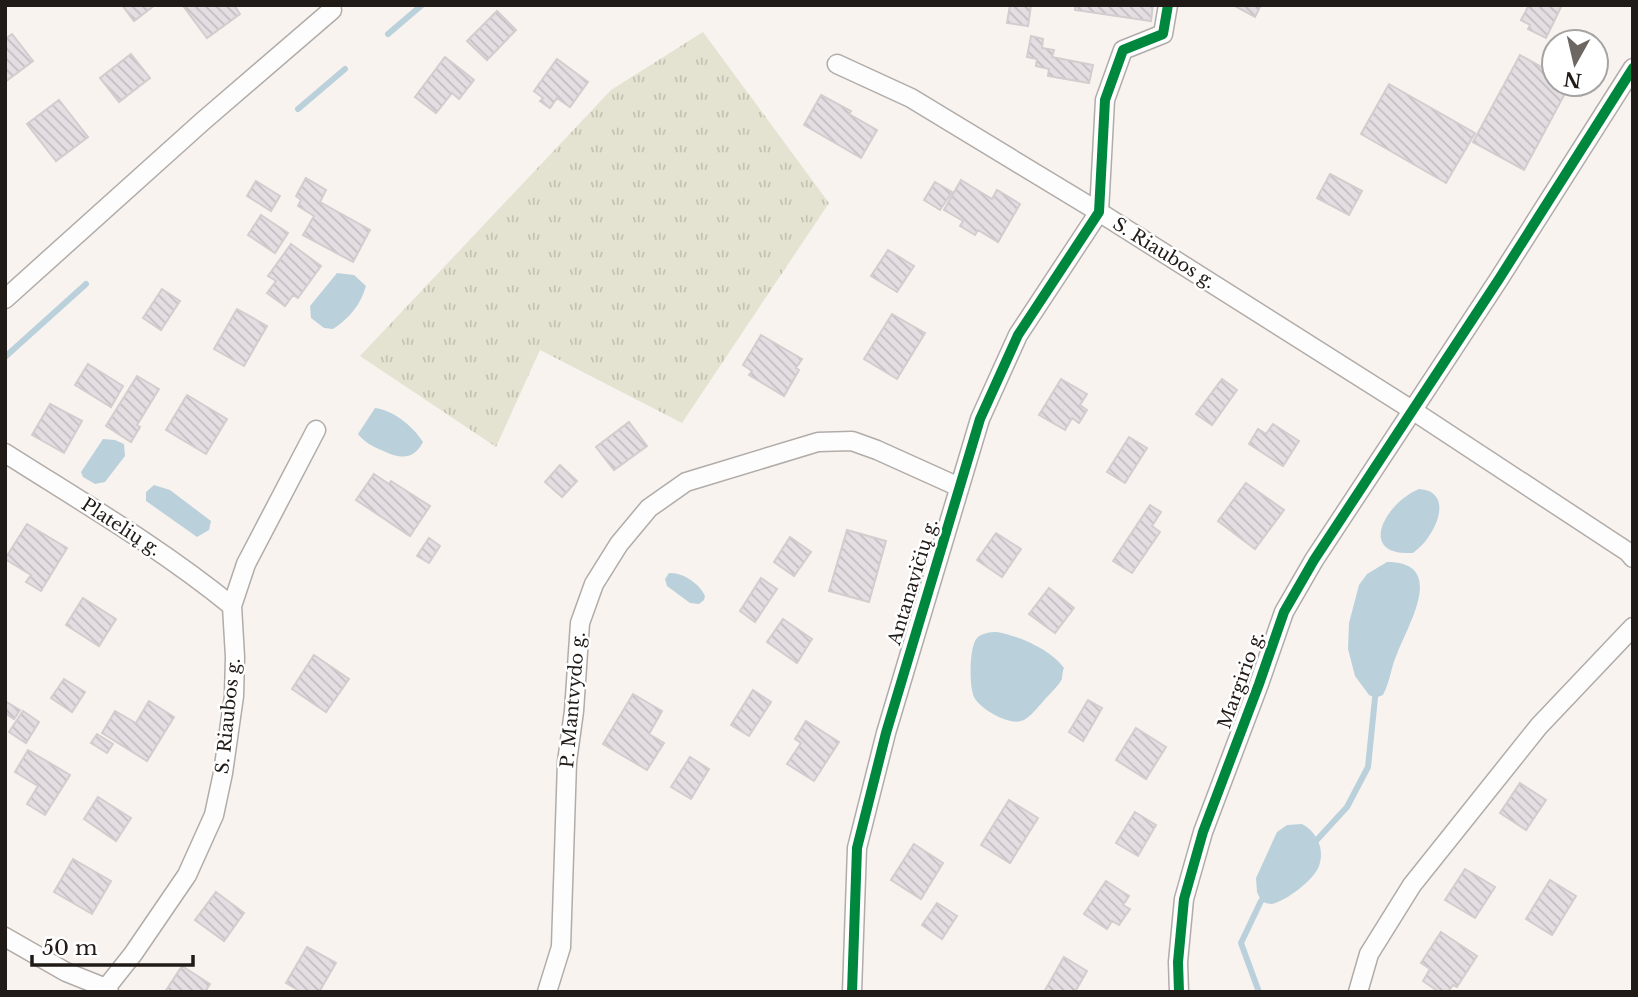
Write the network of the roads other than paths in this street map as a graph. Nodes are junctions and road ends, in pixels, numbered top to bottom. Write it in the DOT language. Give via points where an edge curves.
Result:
graph roads {
  1 [pos="1168,5"];
  2 [pos="332,10"];
  3 [pos="837,64"];
  4 [pos="1633,68"];
  5 [pos="1100,212"];
  6 [pos="5,299"];
  7 [pos="1412,410"];
  8 [pos="316,430"];
  9 [pos="5,453"];
  10 [pos="959,487"];
  11 [pos="1633,558"];
  12 [pos="232,606"];
  13 [pos="1633,627"];
  14 [pos="5,937"];
  15 [pos="108,990"];
  16 [pos="547,992"];
  17 [pos="852,992"];
  18 [pos="1180,992"];
  19 [pos="1358,992"];
  1 -- 5 [label="street" via="1163,34 1123,50 1105,100"];
  2 -- 6 [label="street"];
  3 -- 5 [label="street, S. Riaubos g." via="911,98"];
  4 -- 7 [label="street, Margirio g."];
  5 -- 7 [label="street, S. Riaubos g."];
  5 -- 10 [label="street, Antanavičių g." via="1018,335 980,419"];
  7 -- 11 [label="street, S. Riaubos g."];
  7 -- 18 [label="street, Margirio g." via="1284,612 1203,832 1184,899"];
  8 -- 12 [label="street, S. Riaubos g." via="246,565"];
  9 -- 12 [label="street, Platelių g." via="193,574"];
  10 -- 16 [label="street, P. Mantvydo g." via="852,441 818,442 686,482 649,508 619,544 594,584 580,623 567,762 561,947"];
  10 -- 17 [label="street, Antanavičių g." via="857,848"];
  12 -- 15 [label="street, S. Riaubos g." via="234,696 214,815 187,876"];
  13 -- 19 [label="street" via="1539,726 1412,885 1369,954"];
  14 -- 15 [label="street" via="65,972"];
}
